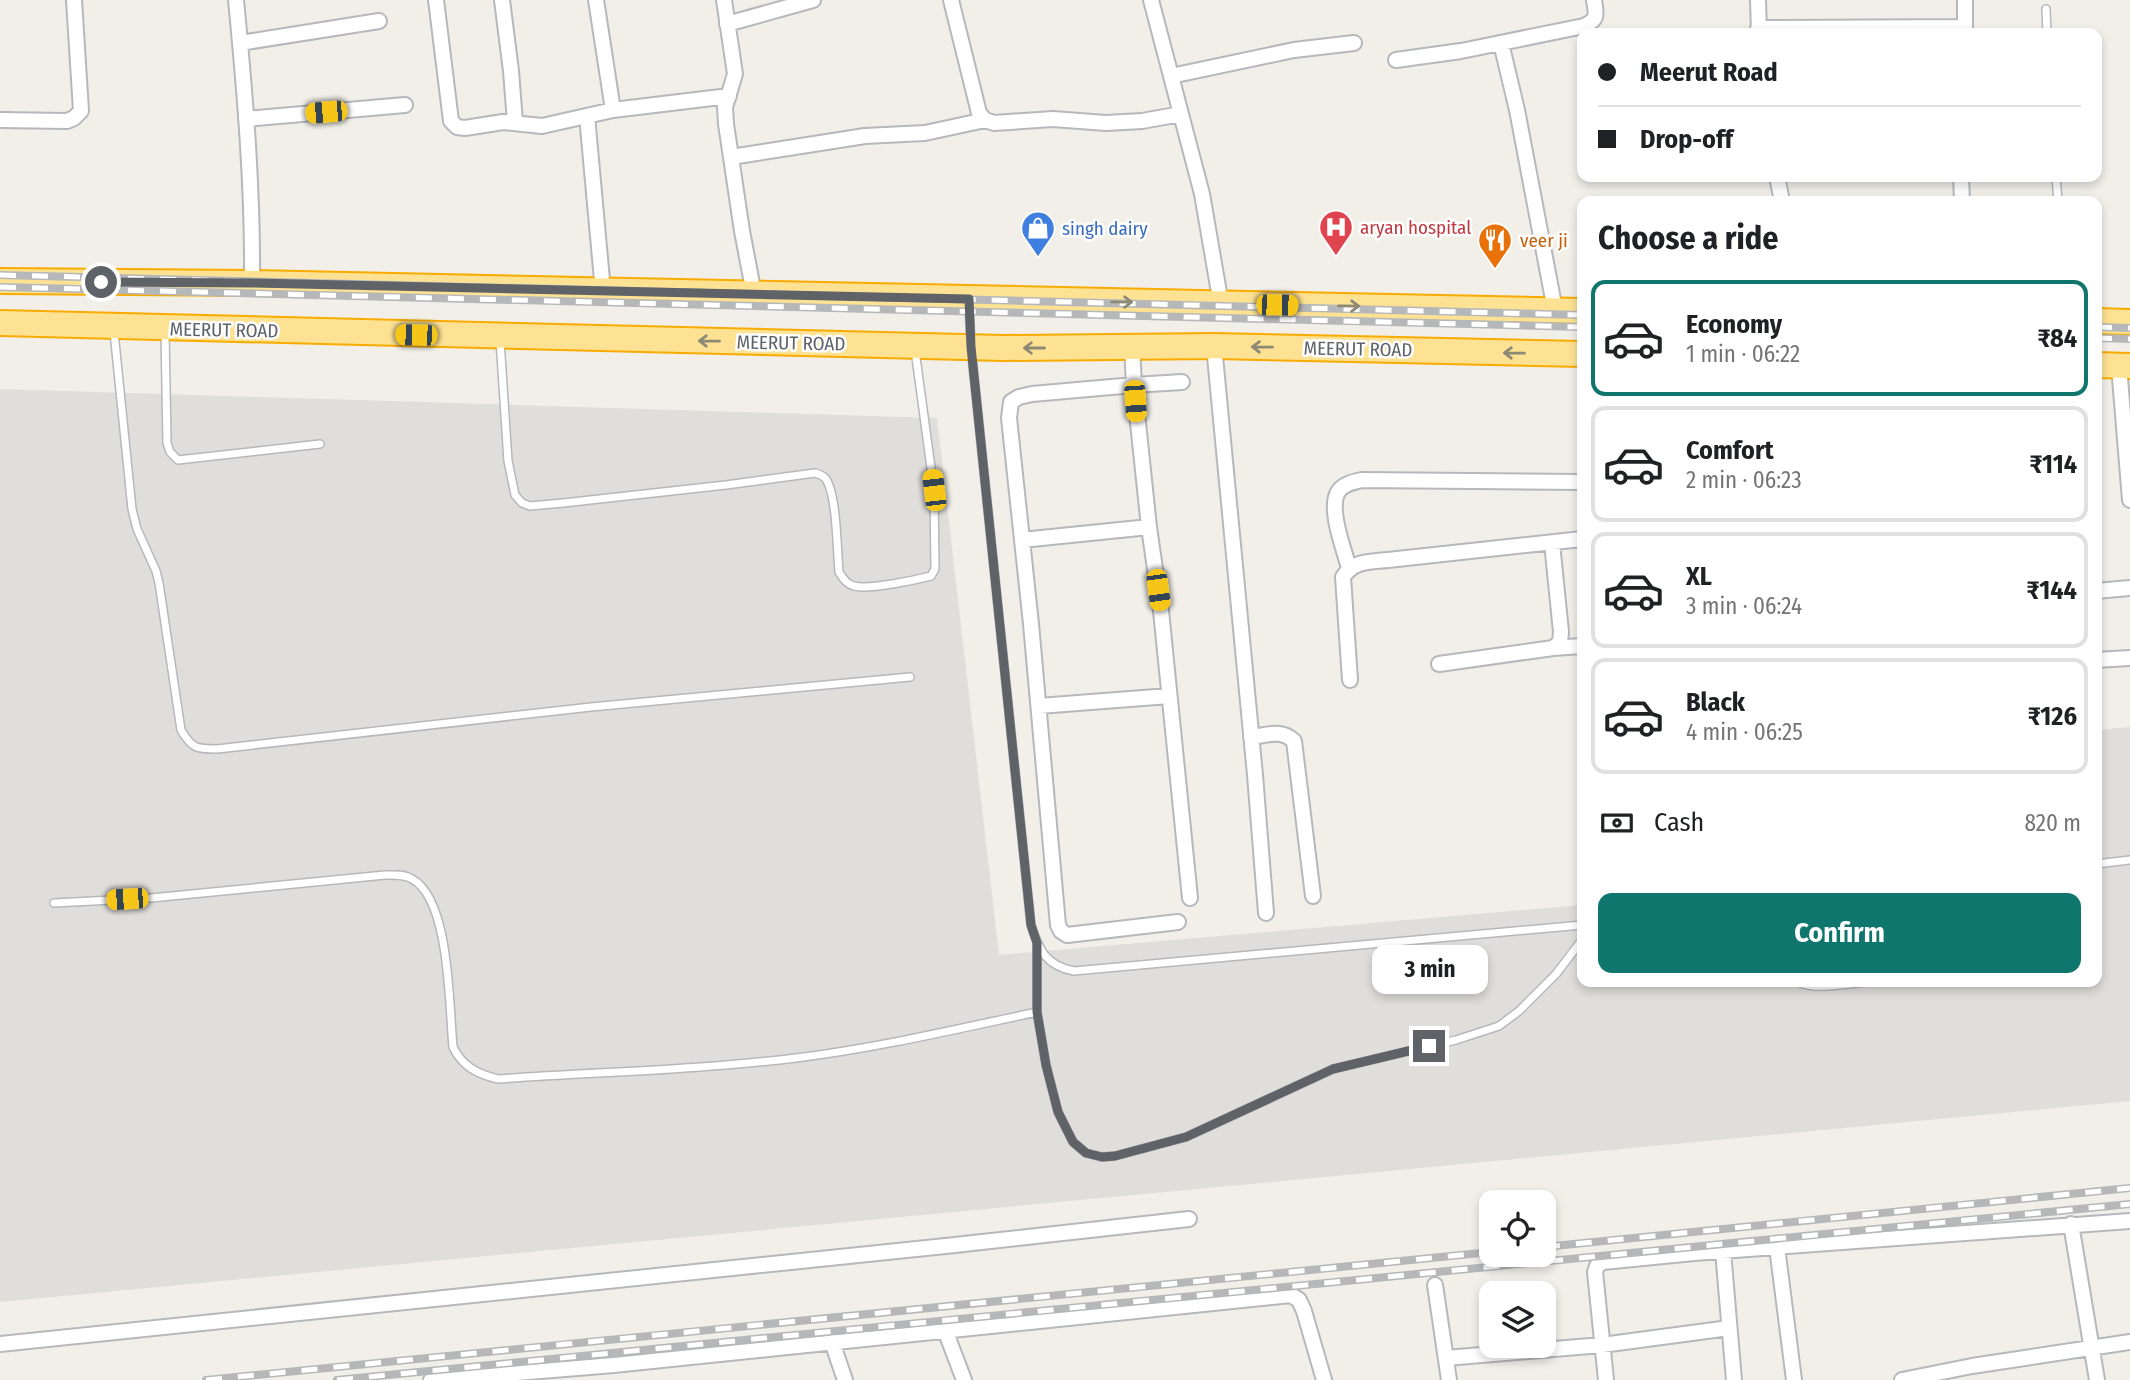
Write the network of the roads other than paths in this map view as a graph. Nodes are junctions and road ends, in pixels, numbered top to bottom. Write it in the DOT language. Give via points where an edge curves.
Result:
graph roads {
  1 [pos="74,0"];
  2 [pos="236,0"];
  3 [pos="436,0"];
  4 [pos="502,0"];
  5 [pos="596,0"];
  6 [pos="724,0"];
  7 [pos="813,0"];
  8 [pos="951,0"];
  9 [pos="1151,0"];
  10 [pos="1594,0"];
  11 [pos="1758,0"];
  12 [pos="1965,0"];
  13 [pos="2046,9"];
  14 [pos="379,21"];
  15 [pos="727,24"];
  16 [pos="1759,28"];
  17 [pos="1965,28"];
  18 [pos="2047,28"];
  19 [pos="240,43"];
  20 [pos="1354,43"];
  21 [pos="1501,43"];
  22 [pos="1396,60"];
  23 [pos="1171,76"];
  24 [pos="729,96"];
  25 [pos="405,105"];
  26 [pos="613,110"];
  27 [pos="1181,114"];
  28 [pos="587,116"];
  29 [pos="246,119"];
  30 [pos="0,120"];
  31 [pos="985,120"];
  32 [pos="515,122"];
  33 [pos="731,157"];
  34 [pos="0,281"];
  35 [pos="252,283"];
  36 [pos="603,290"];
  37 [pos="754,294"];
  38 [pos="969,299"];
  39 [pos="1221,304"];
  40 [pos="1555,310"];
  41 [pos="1577,311"];
  42 [pos="2102,321"];
  43 [pos="2130,322"];
  44 [pos="0,323"];
  45 [pos="114,328"];
  46 [pos="164,329"];
  47 [pos="500,337"];
  48 [pos="915,346"];
  49 [pos="1214,346"];
  50 [pos="971,347"];
  51 [pos="1132,347"];
  52 [pos="1577,354"];
  53 [pos="2115,366"];
  54 [pos="1182,382"];
  55 [pos="1134,385"];
  56 [pos="320,444"];
  57 [pos="1577,482"];
  58 [pos="2130,500"];
  59 [pos="1149,527"];
  60 [pos="1022,540"];
  61 [pos="1577,540"];
  62 [pos="1552,543"];
  63 [pos="1349,568"];
  64 [pos="2130,588"];
  65 [pos="2102,591"];
  66 [pos="1577,646"];
  67 [pos="1553,648"];
  68 [pos="2130,658"];
  69 [pos="2102,660"];
  70 [pos="1439,664"];
  71 [pos="910,677"];
  72 [pos="1350,680"];
  73 [pos="1169,696"];
  74 [pos="1039,706"];
  75 [pos="1251,737"];
  76 [pos="2130,860"];
  77 [pos="2102,863"];
  78 [pos="1313,896"];
  79 [pos="1190,898"];
  80 [pos="54,903"];
  81 [pos="1266,913"];
  82 [pos="1178,922"];
  83 [pos="1577,925"];
  84 [pos="1037,943"];
  85 [pos="1577,947"];
  86 [pos="1037,1012"];
  87 [pos="1189,1219"];
  88 [pos="2130,1221"];
  89 [pos="2071,1224"];
  90 [pos="1777,1247"];
  91 [pos="1723,1251"];
  92 [pos="1435,1285"];
  93 [pos="1729,1328"];
  94 [pos="945,1330"];
  95 [pos="832,1342"];
  96 [pos="2130,1342"];
  97 [pos="0,1344"];
  98 [pos="1602,1345"];
  99 [pos="2091,1347"];
  100 [pos="1446,1358"];
  101 [pos="614,1364"];
  102 [pos="537,1376"];
  103 [pos="439,1380"];
  104 [pos="618,1380"];
  105 [pos="845,1380"];
  106 [pos="964,1380"];
  107 [pos="1324,1380"];
  108 [pos="1449,1380"];
  109 [pos="1606,1380"];
  110 [pos="1734,1380"];
  111 [pos="1794,1380"];
  112 [pos="1902,1380"];
  113 [pos="2096,1380"];
  1 -- 30 [label="street" via="81,111 67,121"];
  2 -- 19 [label="street"];
  3 -- 32 [label="street" via="451,121 465,128"];
  4 -- 32 [label="street"];
  5 -- 26 [label="street"];
  6 -- 15 [label="street"];
  7 -- 15 [label="street"];
  8 -- 31 [label="street" via="974,97"];
  9 -- 23 [label="street"];
  10 -- 21 [label="street" via="1593,22"];
  11 -- 16 [label="street"];
  12 -- 17 [label="street"];
  13 -- 18 [label="lane"];
  14 -- 19 [label="street"];
  15 -- 24 [label="street" via="735,74"];
  19 -- 29 [label="street"];
  20 -- 23 [label="street" via="1294,50"];
  21 -- 22 [label="street"];
  21 -- 40 [label="street"];
  23 -- 27 [label="street"];
  24 -- 26 [label="street"];
  24 -- 33 [label="street" via="725,107"];
  25 -- 29 [label="street"];
  26 -- 28 [label="street"];
  27 -- 31 [label="street" via="1106,123"];
  27 -- 39 [label="street" via="1202,194"];
  28 -- 32 [label="street" via="542,126"];
  28 -- 36 [label="street"];
  29 -- 35 [label="street"];
  31 -- 33 [label="street" via="925,133 865,136"];
  33 -- 37 [label="street"];
  34 -- 35 [label="highway"];
  35 -- 36 [label="highway"];
  36 -- 37 [label="highway"];
  37 -- 38 [label="highway"];
  38 -- 39 [label="highway, one-way"];
  38 -- 50 [label="lane"];
  39 -- 40 [label="highway, one-way"];
  40 -- 41 [label="highway"];
  42 -- 43 [label="highway"];
  44 -- 45 [label="highway, MEERUT ROAD"];
  45 -- 46 [label="highway, MEERUT ROAD"];
  45 -- 71 [label="lane" via="132,509 159,583 181,730 199,749"];
  46 -- 47 [label="highway, MEERUT ROAD"];
  46 -- 56 [label="lane" via="167,443 178,460"];
  48 -- 47 [label="highway, MEERUT ROAD, one-way"];
  47 -- 48 [label="lane" via="508,461 515,495 522,503 563,503 816,473 824,476 833,500 839,572 855,587 921,579 932,576 935,569 934,490"];
  48 -- 50 [label="highway, MEERUT ROAD"];
  49 -- 51 [label="highway, MEERUT ROAD"];
  52 -- 49 [label="highway, MEERUT ROAD, one-way"];
  49 -- 75 [label="street"];
  51 -- 50 [label="highway, MEERUT ROAD, one-way"];
  50 -- 84 [label="lane" via="1029,911"];
  51 -- 55 [label="street"];
  53 -- 58 [label="street"];
  54 -- 55 [label="street"];
  55 -- 59 [label="street"];
  55 -- 60 [label="street" via="1032,394 1011,402"];
  57 -- 63 [label="street" via="1348,483 1335,503"];
  59 -- 60 [label="street"];
  59 -- 73 [label="street"];
  60 -- 74 [label="street"];
  61 -- 62 [label="street"];
  62 -- 63 [label="street"];
  62 -- 67 [label="street" via="1560,632 1560,642"];
  63 -- 72 [label="street" via="1343,577"];
  64 -- 65 [label="street"];
  66 -- 67 [label="street"];
  67 -- 70 [label="street"];
  68 -- 69 [label="street"];
  73 -- 74 [label="street"];
  73 -- 79 [label="street"];
  74 -- 82 [label="street" via="1056,918 1061,931 1067,935"];
  75 -- 78 [label="street" via="1278,733 1294,741"];
  75 -- 81 [label="street"];
  76 -- 77 [label="lane"];
  80 -- 86 [label="lane" via="385,875 412,879 433,903 441,926 458,1058 498,1079 799,1058"];
  83 -- 84 [label="lane" via="1074,971 1049,962"];
  84 -- 86 [label="lane"];
  85 -- 86 [label="lane" via="1556,974 1499,1026 1333,1069 1186,1137 1115,1156 1086,1153 1073,1142 1058,1112"];
  87 -- 97 [label="street"];
  88 -- 89 [label="street"];
  89 -- 90 [label="street"];
  89 -- 99 [label="street"];
  90 -- 91 [label="street"];
  90 -- 111 [label="street"];
  91 -- 93 [label="street"];
  91 -- 98 [label="street" via="1597,1266"];
  92 -- 100 [label="street"];
  93 -- 98 [label="street"];
  93 -- 110 [label="street"];
  94 -- 95 [label="street"];
  94 -- 106 [label="street"];
  94 -- 107 [label="street" via="1291,1295 1304,1311"];
  95 -- 101 [label="street"];
  95 -- 105 [label="street"];
  96 -- 99 [label="street"];
  98 -- 100 [label="street"];
  98 -- 109 [label="street"];
  99 -- 112 [label="street"];
  99 -- 113 [label="street"];
  100 -- 108 [label="street"];
  101 -- 102 [label="street"];
  101 -- 104 [label="street"];
  102 -- 103 [label="street"];
}
